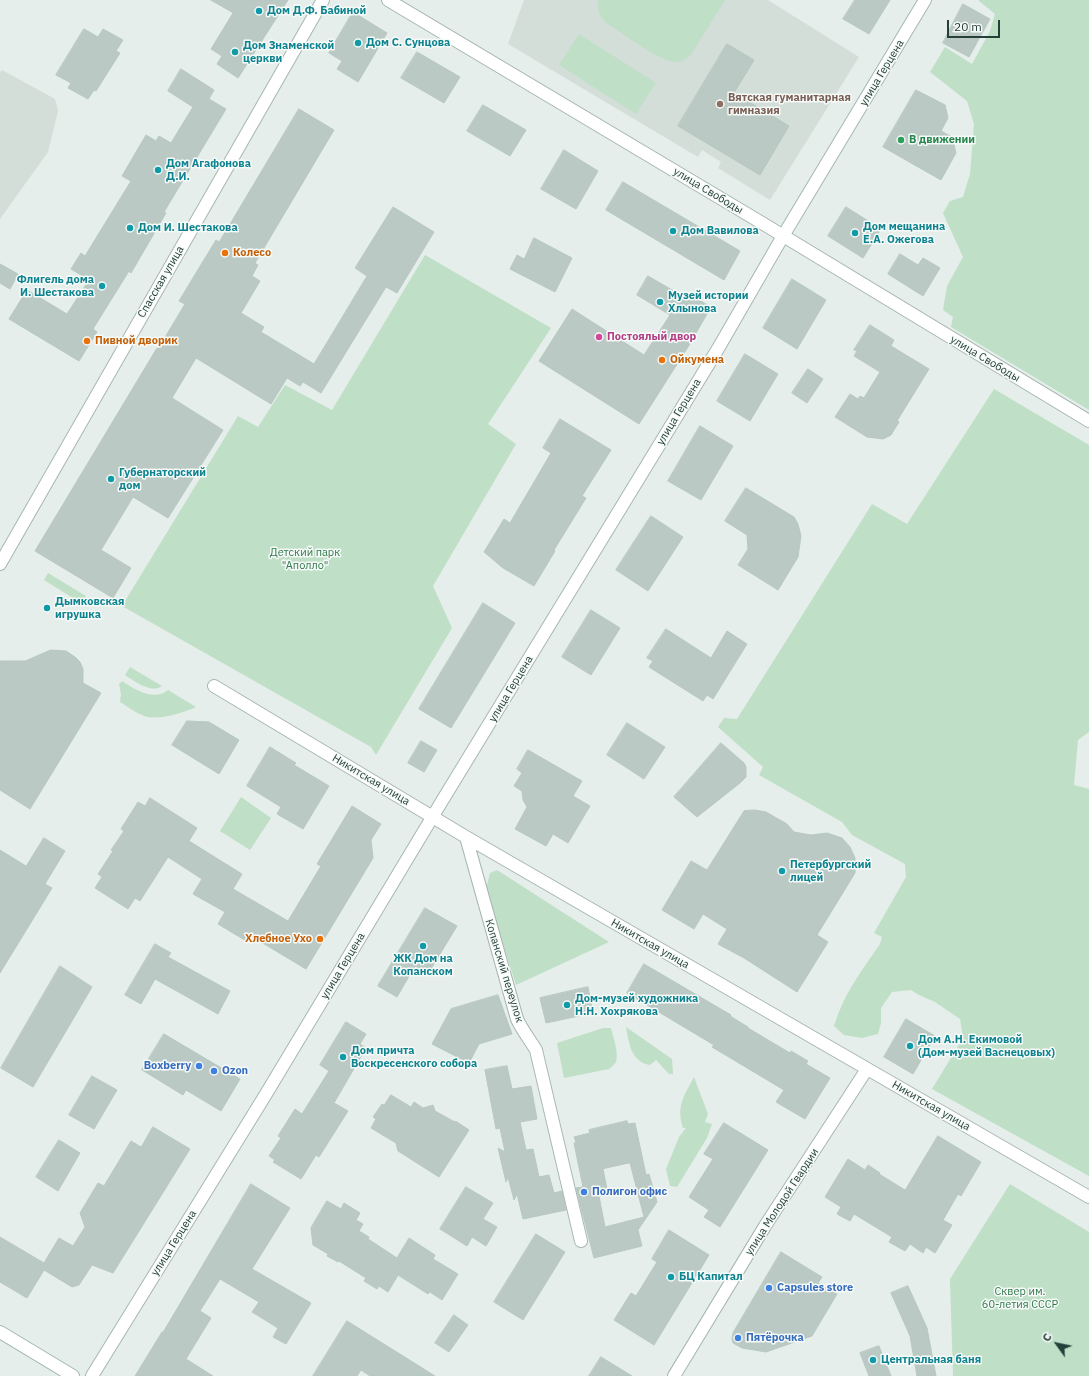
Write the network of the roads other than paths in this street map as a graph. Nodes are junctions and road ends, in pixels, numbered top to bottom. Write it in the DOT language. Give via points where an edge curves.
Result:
graph roads {
  1 [pos="323,0"];
  2 [pos="388,0"];
  3 [pos="925,0"];
  4 [pos="783,236"];
  5 [pos="1089,421"];
  6 [pos="0,564"];
  7 [pos="214,686"];
  8 [pos="432,817"];
  9 [pos="466,837"];
  10 [pos="867,1069"];
  11 [pos="1089,1197"];
  12 [pos="581,1241"];
  13 [pos="0,1332"];
  14 [pos="73,1376"];
  15 [pos="92,1376"];
  16 [pos="674,1376"];
  1 -- 6 [label="street, Спасская улица"];
  2 -- 4 [label="street, улица Свободы"];
  3 -- 4 [label="street, улица Герцена"];
  4 -- 5 [label="street, улица Свободы"];
  4 -- 8 [label="street, улица Герцена" via="719,347"];
  7 -- 8 [label="street, Никитская улица"];
  8 -- 9 [label="street, Никитская улица"];
  8 -- 15 [label="street, улица Герцена" via="266,1094"];
  9 -- 10 [label="street, Никитская улица"];
  9 -- 12 [label="street, Копанский переулок" via="517,1019 536,1050"];
  10 -- 11 [label="street, Никитская улица"];
  10 -- 16 [label="street, улица Молодой Гвардии" via="765,1226"];
  13 -- 14 [label="street"];
}
